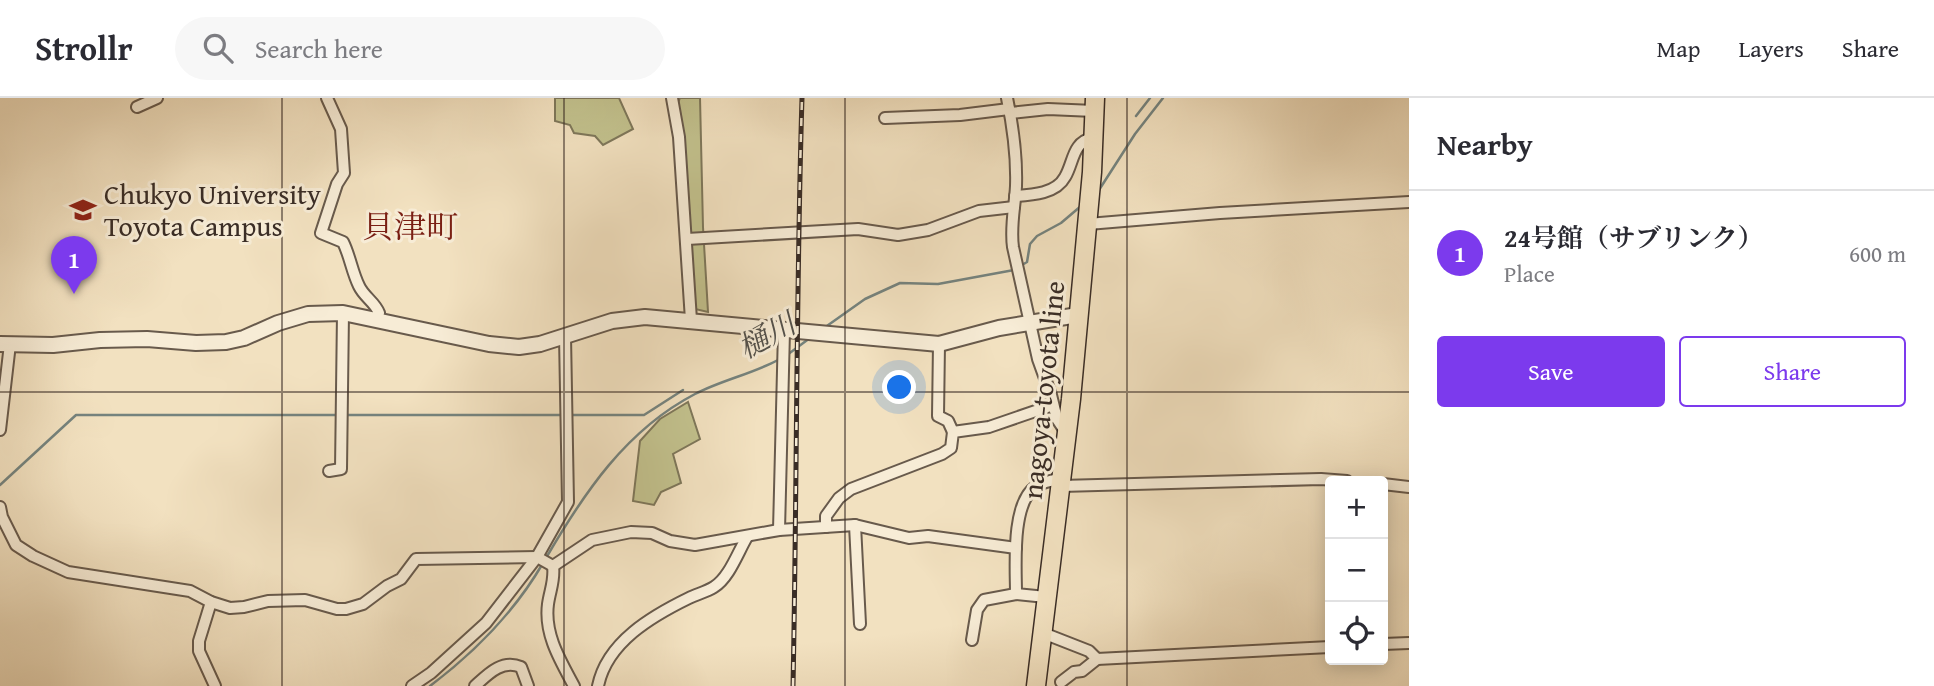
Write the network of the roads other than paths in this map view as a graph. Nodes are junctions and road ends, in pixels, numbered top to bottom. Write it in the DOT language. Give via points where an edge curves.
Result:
graph roads {
  1 [pos="156,98"];
  2 [pos="327,98"];
  3 [pos="672,98"];
  4 [pos="1094,104"];
  5 [pos="137,107"];
  6 [pos="1009,107"];
  7 [pos="885,118"];
  8 [pos="1093,138"];
  9 [pos="1014,201"];
  10 [pos="1409,202"];
  11 [pos="1088,221"];
  12 [pos="687,239"];
  13 [pos="343,313"];
  14 [pos="1078,315"];
  15 [pos="374,319"];
  16 [pos="691,320"];
  17 [pos="1031,321"];
  18 [pos="784,331"];
  19 [pos="565,336"];
  20 [pos="5,344"];
  21 [pos="939,344"];
  22 [pos="1053,405"];
  23 [pos="0,430"];
  24 [pos="953,432"];
  25 [pos="1067,434"];
  26 [pos="329,471"];
  27 [pos="1325,479"];
  28 [pos="1061,483"];
  29 [pos="1388,485"];
  30 [pos="1409,487"];
  31 [pos="1,514"];
  32 [pos="855,525"];
  33 [pos="826,527"];
  34 [pos="779,530"];
  35 [pos="747,537"];
  36 [pos="1016,548"];
  37 [pos="538,558"];
  38 [pos="551,565"];
  39 [pos="1016,594"];
  40 [pos="1046,597"];
  41 [pos="211,602"];
  42 [pos="860,624"];
  43 [pos="1042,634"];
  44 [pos="972,640"];
  45 [pos="1409,643"];
  46 [pos="1388,644"];
  47 [pos="1325,647"];
  48 [pos="1097,659"];
  49 [pos="1061,682"];
  50 [pos="215,686"];
  51 [pos="412,686"];
  52 [pos="475,686"];
  53 [pos="528,686"];
  54 [pos="574,686"];
  55 [pos="598,686"];
  56 [pos="1036,686"];
  1 -- 5 [label="street"];
  2 -- 15 [label="street" via="341,129 344,173 321,233 343,242 359,287 376,305 379,313"];
  3 -- 12 [label="street"];
  4 -- 6 [label="street"];
  4 -- 8 [label="main road, nagoya-toyota line"];
  6 -- 7 [label="street" via="960,115"];
  6 -- 9 [label="street" via="1015,149"];
  8 -- 9 [label="street" via="1075,150 1065,177 1056,186"];
  8 -- 11 [label="main road, nagoya-toyota line"];
  9 -- 12 [label="street" via="928,230 898,235 858,229"];
  9 -- 17 [label="street" via="1010,232"];
  10 -- 11 [label="street"];
  11 -- 14 [label="main road, nagoya-toyota line"];
  12 -- 16 [label="street"];
  13 -- 15 [label="street"];
  13 -- 20 [label="street" via="309,314 226,342 147,339"];
  13 -- 26 [label="street" via="341,469"];
  14 -- 17 [label="street"];
  14 -- 25 [label="main road, nagoya-toyota line"];
  15 -- 19 [label="street" via="504,346 530,346"];
  16 -- 18 [label="street"];
  16 -- 19 [label="street" via="632,317"];
  17 -- 21 [label="street"];
  17 -- 22 [label="street"];
  18 -- 21 [label="street"];
  18 -- 34 [label="street"];
  19 -- 37 [label="street" via="568,502"];
  20 -- 23 [label="street"];
  21 -- 24 [label="street" via="938,416 948,421"];
  22 -- 24 [label="street" via="989,427"];
  22 -- 25 [label="street"];
  24 -- 33 [label="street" via="951,448 942,454 851,488 826,516"];
  25 -- 28 [label="main road, nagoya-toyota line"];
  27 -- 28 [label="street"];
  28 -- 36 [label="street" via="1037,485 1028,493"];
  28 -- 40 [label="main road, nagoya-toyota line"];
  29 -- 30 [label="street"];
  31 -- 41 [label="street" via="24,552 68,572 190,590"];
  32 -- 33 [label="street"];
  32 -- 36 [label="street" via="909,538 928,536"];
  32 -- 42 [label="street"];
  33 -- 34 [label="street"];
  34 -- 35 [label="street"];
  35 -- 38 [label="street" via="695,545 631,532 592,540"];
  35 -- 55 [label="street" via="716,587 667,610 629,635 606,664"];
  36 -- 39 [label="street"];
  37 -- 38 [label="street"];
  37 -- 41 [label="street" via="416,559 401,579 363,604 346,609 304,600 230,608"];
  37 -- 51 [label="street" via="486,623"];
  38 -- 54 [label="street" via="554,577 547,623"];
  39 -- 40 [label="street"];
  39 -- 44 [label="street" via="984,600 977,610"];
  40 -- 43 [label="main road, nagoya-toyota line"];
  41 -- 50 [label="street" via="199,651"];
  43 -- 48 [label="street" via="1089,651"];
  43 -- 56 [label="main road, nagoya-toyota line"];
  45 -- 46 [label="street"];
  47 -- 48 [label="street"];
  48 -- 49 [label="street"];
  52 -- 53 [label="street" via="497,667 516,665"];
}
